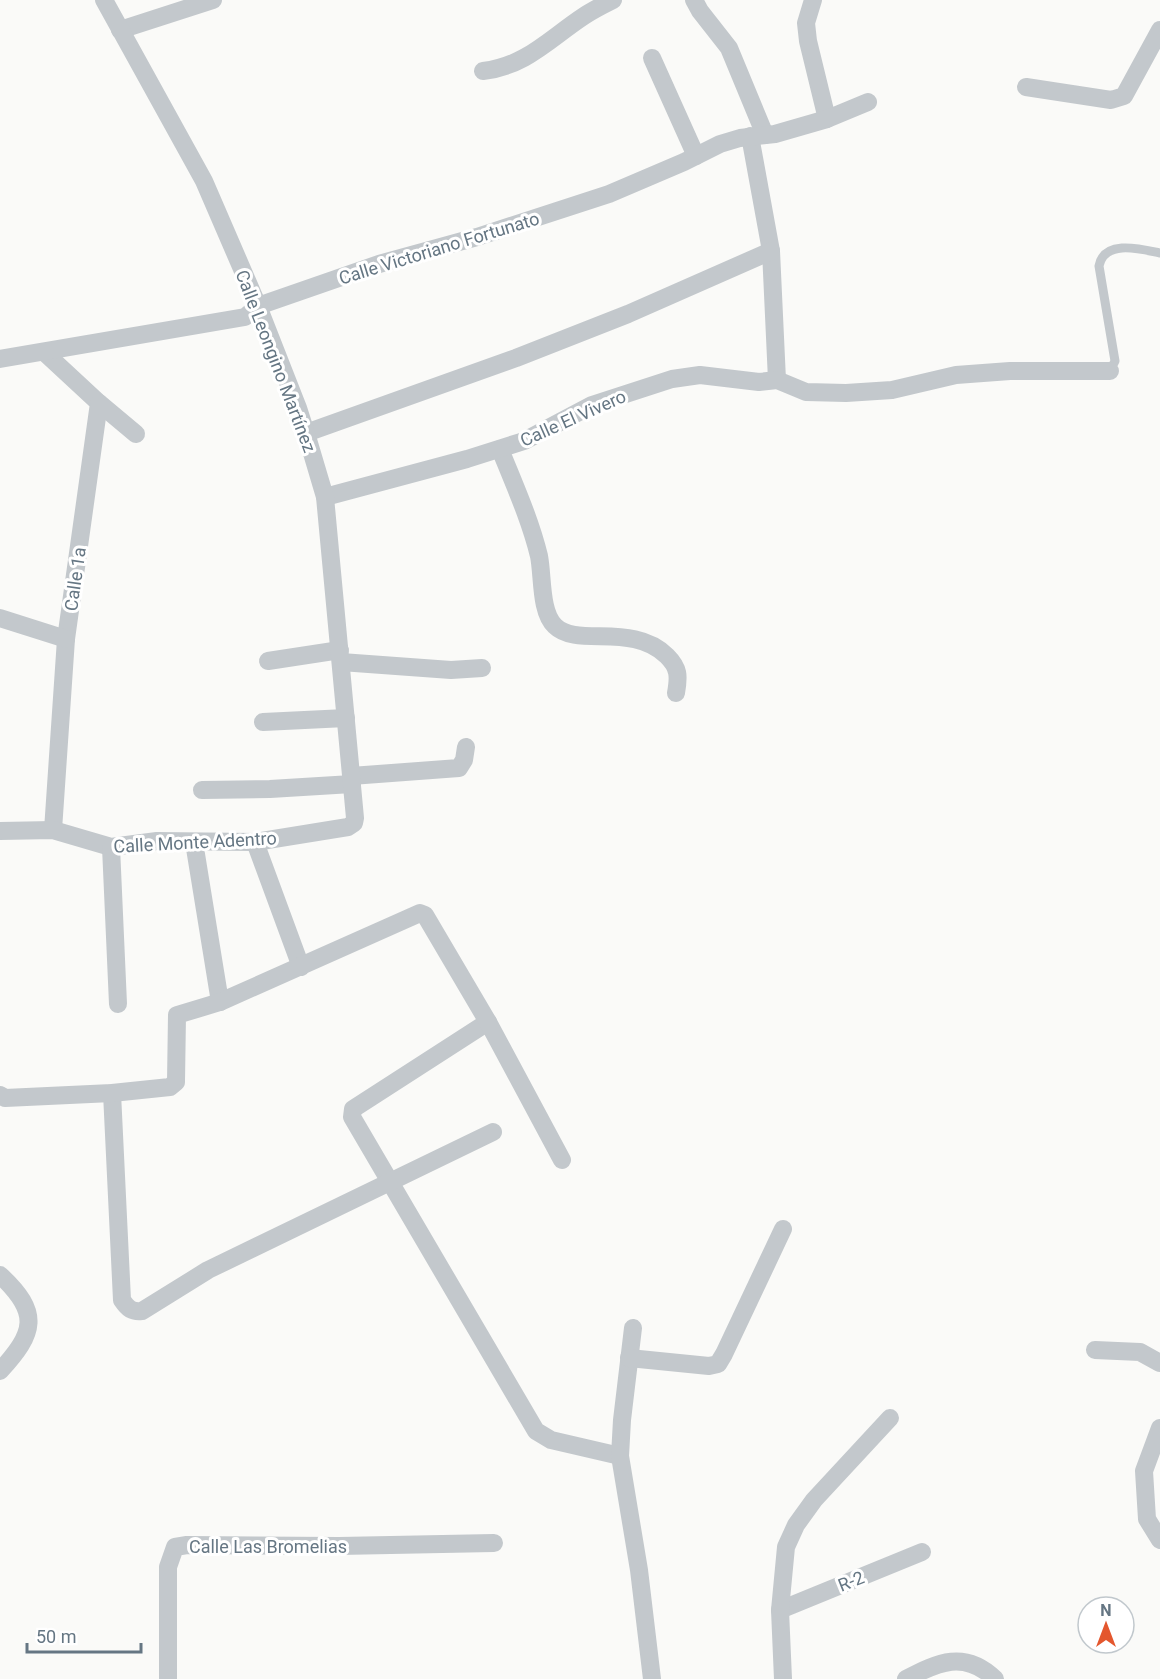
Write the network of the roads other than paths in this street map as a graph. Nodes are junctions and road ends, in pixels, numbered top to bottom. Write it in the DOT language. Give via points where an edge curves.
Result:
graph roads {
  1 [pos="104,0"];
  2 [pos="213,0"];
  3 [pos="613,0"];
  4 [pos="694,0"];
  5 [pos="813,0"];
  6 [pos="120,30"];
  7 [pos="1160,30"];
  8 [pos="652,58"];
  9 [pos="483,71"];
  10 [pos="1026,87"];
  11 [pos="868,102"];
  12 [pos="828,119"];
  13 [pos="758,136"];
  14 [pos="696,156"];
  15 [pos="771,251"];
  16 [pos="1160,253"];
  17 [pos="258,306"];
  18 [pos="44,352"];
  19 [pos="0,359"];
  20 [pos="1110,371"];
  21 [pos="777,380"];
  22 [pos="99,403"];
  23 [pos="306,433"];
  24 [pos="136,434"];
  25 [pos="500,449"];
  26 [pos="326,497"];
  27 [pos="0,618"];
  28 [pos="66,639"];
  29 [pos="340,656"];
  30 [pos="268,661"];
  31 [pos="482,668"];
  32 [pos="676,693"];
  33 [pos="346,718"];
  34 [pos="263,722"];
  35 [pos="466,747"];
  36 [pos="352,780"];
  37 [pos="202,790"];
  38 [pos="354,823"];
  39 [pos="53,830"];
  40 [pos="0,831"];
  41 [pos="194,842"];
  42 [pos="255,842"];
  43 [pos="111,848"];
  44 [pos="301,967"];
  45 [pos="220,1002"];
  46 [pos="118,1004"];
  47 [pos="488,1022"];
  48 [pos="112,1093"];
  49 [pos="0,1096"];
  50 [pos="493,1132"];
  51 [pos="562,1160"];
  52 [pos="391,1182"];
  53 [pos="783,1229"];
  54 [pos="0,1275"];
  55 [pos="633,1328"];
  56 [pos="1095,1350"];
  57 [pos="629,1358"];
  58 [pos="1160,1363"];
  59 [pos="0,1371"];
  60 [pos="890,1418"];
  61 [pos="1160,1428"];
  62 [pos="620,1456"];
  63 [pos="1160,1540"];
  64 [pos="494,1543"];
  65 [pos="922,1552"];
  66 [pos="780,1610"];
  67 [pos="168,1679"];
  68 [pos="652,1679"];
  69 [pos="783,1679"];
  70 [pos="906,1679"];
  71 [pos="995,1679"];
  1 -- 6 [label="street, Calle Leongino Martínez"];
  2 -- 6 [label="street"];
  3 -- 9 [label="street" via="522,60"];
  4 -- 13 [label="street" via="729,48"];
  5 -- 12 [label="street" via="806,23 808,41"];
  6 -- 17 [label="street, Calle Leongino Martínez" via="204,181"];
  7 -- 10 [label="street" via="1119,99"];
  8 -- 14 [label="street"];
  11 -- 12 [label="street, Calle Victoriano Fortunato"];
  12 -- 13 [label="street, Calle Victoriano Fortunato"];
  13 -- 14 [label="street, Calle Victoriano Fortunato" via="720,144"];
  13 -- 15 [label="street"];
  14 -- 17 [label="street, Calle Victoriano Fortunato" via="609,194 379,264"];
  15 -- 21 [label="street"];
  15 -- 23 [label="street" via="516,358"];
  16 -- 20 [label="lane" via="1118,248 1107,251 1100,259 1115,361"];
  17 -- 18 [label="street, Calle Victoriano Fortunato" via="244,317"];
  17 -- 23 [label="street, Calle Leongino Martínez"];
  18 -- 19 [label="street, Calle Victoriano Fortunato"];
  18 -- 22 [label="street"];
  20 -- 21 [label="street, Calle El Vivero" via="956,375 892,390 846,393 806,392"];
  21 -- 25 [label="street, Calle El Vivero" via="759,382 700,375 672,379 592,405 524,441"];
  22 -- 24 [label="street"];
  22 -- 28 [label="street, Calle 1a"];
  23 -- 26 [label="street, Calle Leongino Martínez"];
  25 -- 26 [label="street, Calle El Vivero"];
  25 -- 32 [label="street" via="539,556 547,613 555,627 572,635 640,639 660,648 676,664"];
  26 -- 29 [label="street, Calle Leongino Martínez"];
  27 -- 28 [label="street"];
  28 -- 39 [label="street, Calle 1a"];
  29 -- 30 [label="street"];
  29 -- 31 [label="street" via="451,670"];
  29 -- 33 [label="street, Calle Leongino Martínez"];
  33 -- 34 [label="street"];
  33 -- 36 [label="street, Calle Leongino Martínez"];
  35 -- 36 [label="street" via="459,768"];
  36 -- 37 [label="street" via="270,789"];
  36 -- 38 [label="street, Calle Leongino Martínez"];
  38 -- 42 [label="street, Calle Monte Adentro"];
  39 -- 40 [label="street, Calle Monte Adentro"];
  39 -- 43 [label="street, Calle Monte Adentro"];
  41 -- 42 [label="street, Calle Monte Adentro"];
  41 -- 43 [label="street, Calle Monte Adentro"];
  41 -- 45 [label="street"];
  42 -- 44 [label="street"];
  43 -- 46 [label="street"];
  44 -- 45 [label="street"];
  44 -- 47 [label="street" via="420,913 425,915"];
  45 -- 48 [label="street" via="177,1015 174,1085"];
  47 -- 51 [label="street"];
  47 -- 52 [label="street" via="353,1109 352,1117"];
  48 -- 49 [label="street"];
  48 -- 52 [label="street" via="122,1300 134,1312 142,1311 208,1270"];
  50 -- 52 [label="street"];
  52 -- 62 [label="street" via="536,1431 551,1440"];
  53 -- 57 [label="street" via="718,1364"];
  54 -- 59 [label="street" via="18,1292 28,1323 19,1350"];
  55 -- 57 [label="street"];
  56 -- 58 [label="street" via="1140,1352"];
  57 -- 62 [label="street"];
  60 -- 66 [label="street" via="796,1525 786,1547"];
  61 -- 63 [label="street" via="1144,1471 1147,1519"];
  62 -- 68 [label="street"];
  64 -- 67 [label="street, Calle Las Bromelias" via="175,1547 168,1567"];
  65 -- 66 [label="street, R-2"];
  66 -- 69 [label="street"];
  70 -- 71 [label="street" via="951,1660 969,1662"];
}
